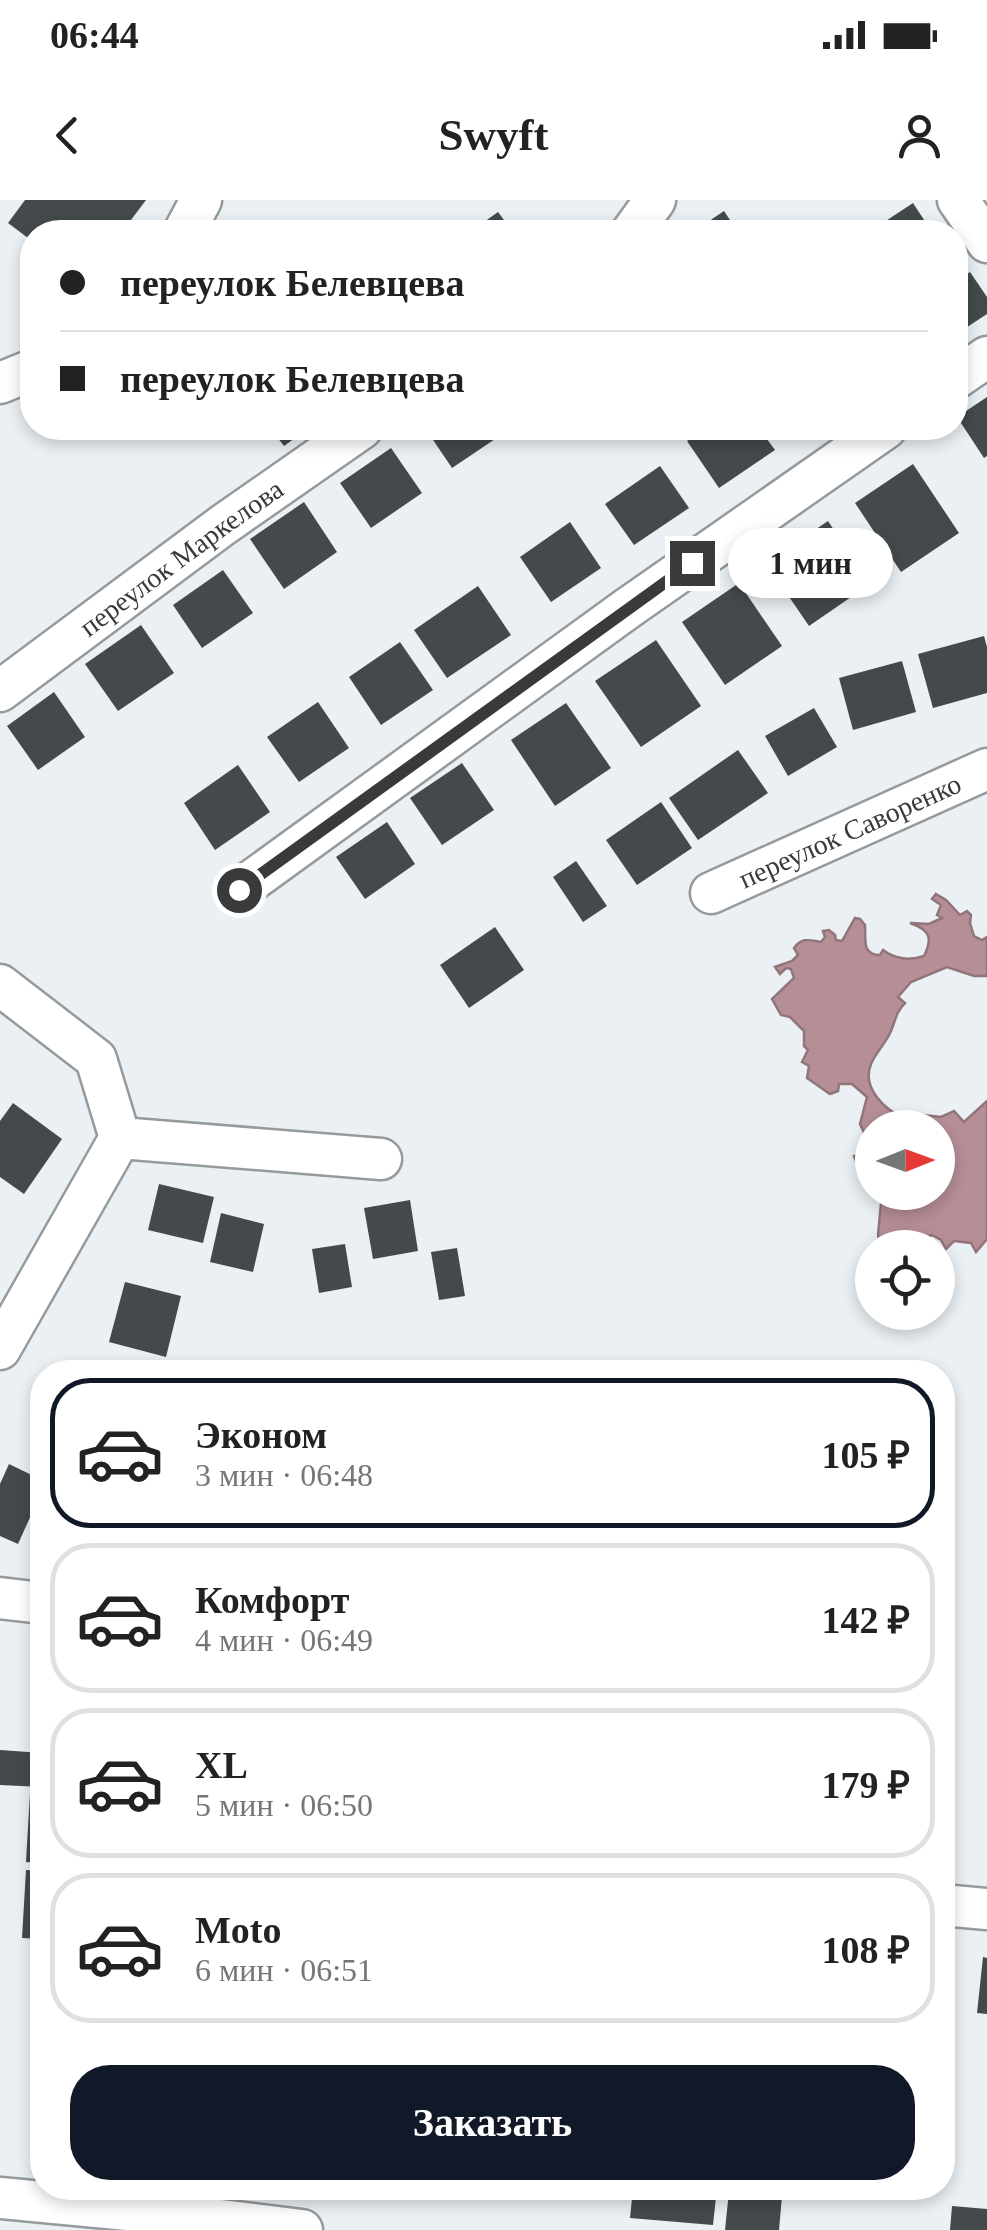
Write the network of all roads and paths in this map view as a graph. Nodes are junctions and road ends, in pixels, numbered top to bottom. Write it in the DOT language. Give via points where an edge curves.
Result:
graph roads {
  1 [pos="958,200"];
  2 [pos="987,242"];
  3 [pos="345,440"];
  4 [pos="869,440"];
  5 [pos="0,691"];
  6 [pos="987,769"];
  7 [pos="239,890"];
  8 [pos="711,893"];
  9 [pos="0,986"];
  10 [pos="120,1138"];
  11 [pos="381,1159"];
  12 [pos="0,1348"];
  13 [pos="0,1598"];
  14 [pos="30,1602"];
  15 [pos="955,1905"];
  16 [pos="987,1909"];
  17 [pos="0,2198"];
  18 [pos="180,2211"];
  19 [pos="302,2230"];
  1 -- 2 [label="street"];
  3 -- 5 [label="street, переулок Маркелова"];
  4 -- 7 [label="street"];
  6 -- 8 [label="street, переулок Саворенко"];
  9 -- 10 [label="street" via="96,1059"];
  10 -- 11 [label="street"];
  10 -- 12 [label="street"];
  13 -- 14 [label="street"];
  15 -- 16 [label="street"];
  17 -- 18 [label="street"];
  18 -- 19 [label="street"];
}
